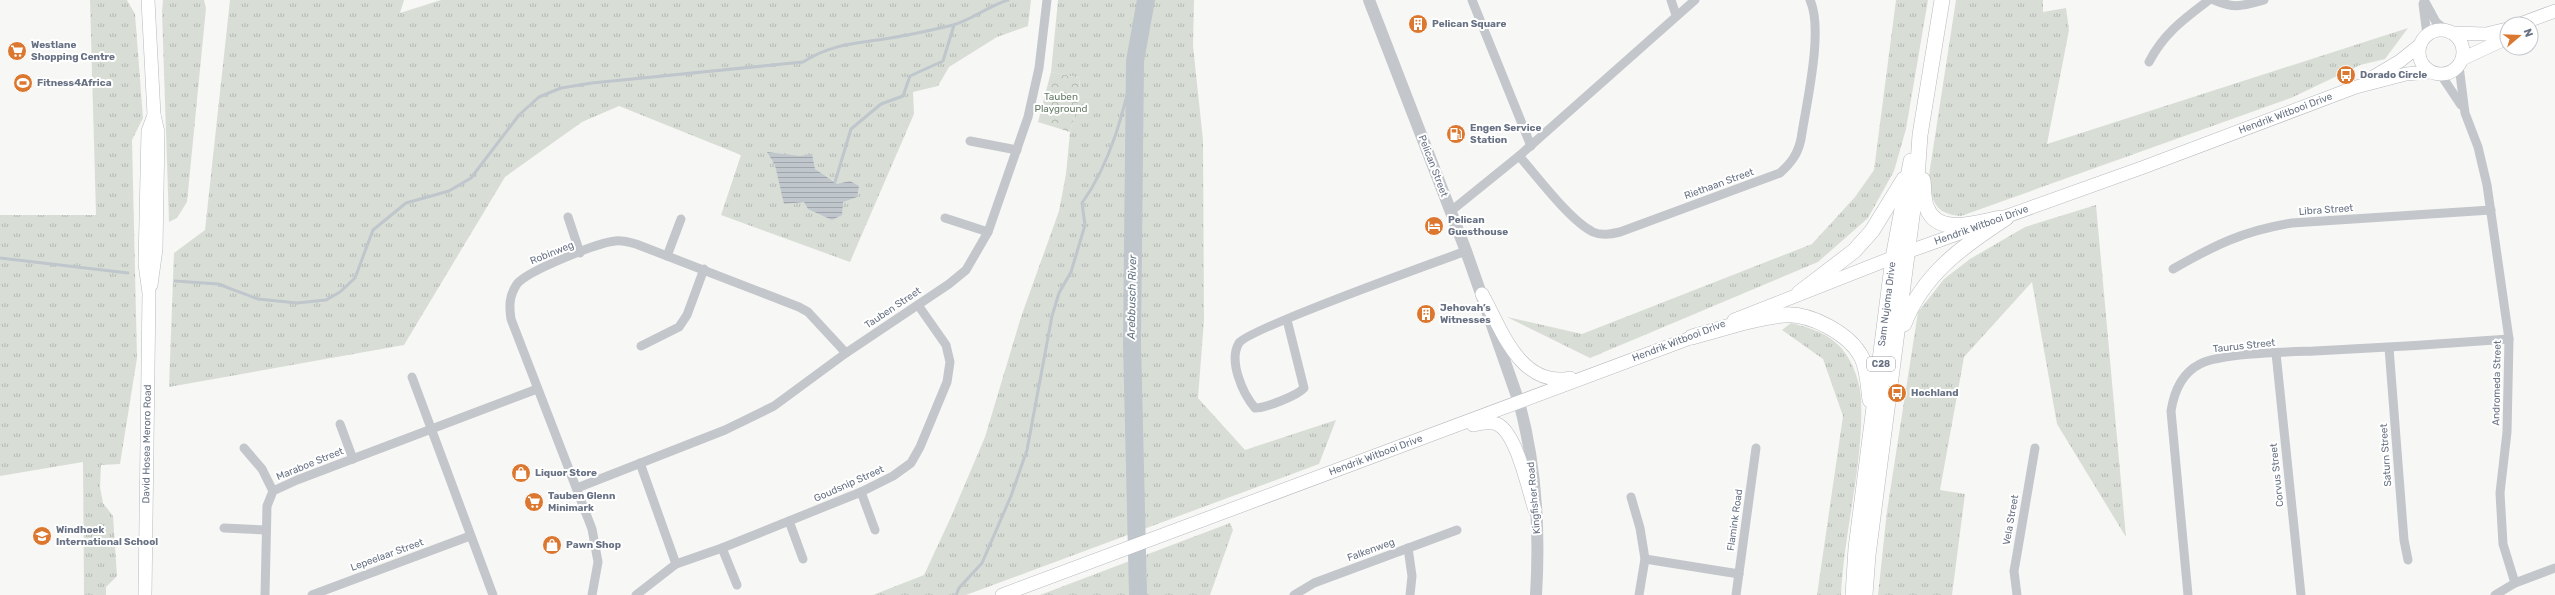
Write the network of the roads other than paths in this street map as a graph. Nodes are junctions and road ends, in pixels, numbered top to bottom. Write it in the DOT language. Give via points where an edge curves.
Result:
graph roads {
  1 [pos="1047,0"];
  2 [pos="1369,0"];
  3 [pos="1472,0"];
  4 [pos="1671,0"];
  5 [pos="1695,0"];
  6 [pos="1810,0"];
  7 [pos="1942,0"];
  8 [pos="2209,0"];
  9 [pos="2214,0"];
  10 [pos="2264,0"];
  11 [pos="2423,0"];
  12 [pos="148,2"];
  13 [pos="2555,11"];
  14 [pos="1676,15"];
  15 [pos="2539,17"];
  16 [pos="2555,17"];
  17 [pos="2539,24"];
  18 [pos="2499,31"];
  19 [pos="2449,32"];
  20 [pos="2424,40"];
  21 [pos="2499,42"];
  22 [pos="2149,62"];
  23 [pos="2460,62"];
  24 [pos="2435,73"];
  25 [pos="2356,87"];
  26 [pos="2465,113"];
  27 [pos="1920,136"];
  28 [pos="970,141"];
  29 [pos="1531,146"];
  30 [pos="1017,150"];
  31 [pos="1519,156"];
  32 [pos="1907,175"];
  33 [pos="2491,210"];
  34 [pos="1451,211"];
  35 [pos="568,217"];
  36 [pos="945,218"];
  37 [pos="2006,218"];
  38 [pos="681,219"];
  39 [pos="988,232"];
  40 [pos="1466,251"];
  41 [pos="1908,252"];
  42 [pos="580,253"];
  43 [pos="667,256"];
  44 [pos="1893,258"];
  45 [pos="704,269"];
  46 [pos="2173,269"];
  47 [pos="1799,293"];
  48 [pos="1482,294"];
  49 [pos="918,304"];
  50 [pos="1287,320"];
  51 [pos="1692,337"];
  52 [pos="2509,339"];
  53 [pos="1896,345"];
  54 [pos="641,346"];
  55 [pos="2389,348"];
  56 [pos="846,353"];
  57 [pos="2276,353"];
  58 [pos="1588,374"];
  59 [pos="412,377"];
  60 [pos="537,390"];
  61 [pos="1519,402"];
  62 [pos="1872,423"];
  63 [pos="340,424"];
  64 [pos="432,428"];
  65 [pos="1424,438"];
  66 [pos="244,448"];
  67 [pos="1756,448"];
  68 [pos="2035,448"];
  69 [pos="353,459"];
  70 [pos="640,463"];
  71 [pos="577,488"];
  72 [pos="273,491"];
  73 [pos="861,492"];
  74 [pos="1631,497"];
  75 [pos="1535,510"];
  76 [pos="789,522"];
  77 [pos="224,528"];
  78 [pos="266,530"];
  79 [pos="875,530"];
  80 [pos="1457,530"];
  81 [pos="470,536"];
  82 [pos="722,548"];
  83 [pos="1408,548"];
  84 [pos="803,559"];
  85 [pos="1645,559"];
  86 [pos="2408,560"];
  87 [pos="676,564"];
  88 [pos="2555,568"];
  89 [pos="1739,574"];
  90 [pos="2515,583"];
  91 [pos="737,585"];
  92 [pos="145,595"];
  93 [pos="265,595"];
  94 [pos="312,595"];
  95 [pos="492,595"];
  96 [pos="592,595"];
  97 [pos="636,595"];
  98 [pos="1002,595"];
  99 [pos="1294,595"];
  100 [pos="1410,595"];
  101 [pos="1536,595"];
  102 [pos="1639,595"];
  103 [pos="1736,595"];
  104 [pos="1853,595"];
  105 [pos="1865,595"];
  106 [pos="2017,595"];
  107 [pos="2188,595"];
  108 [pos="2300,595"];
  109 [pos="2495,595"];
  1 -- 30 [label="street, Tauben Street" via="1038,75"];
  2 -- 34 [label="street, Pelican Street"];
  3 -- 29 [label="street"];
  4 -- 14 [label="street"];
  5 -- 14 [label="street"];
  6 -- 31 [label="street, Riethaan Street" via="1816,24 1815,43 1801,139 1798,151 1790,164 1780,173 1635,227 1605,235 1581,224"];
  7 -- 27 [label="highway, Sam Nujoma Drive / C28"];
  8 -- 22 [label="street" via="2159,43"];
  9 -- 10 [label="street" via="2240,7"];
  11 -- 19 [label="street" via="2436,22"];
  11 -- 20 [label="street"];
  12 -- 92 [label="main road, David Hosea Meroro Road" via="154,115 158,132 156,249 149,293"];
  13 -- 15 [label="main road"];
  14 -- 29 [label="street"];
  16 -- 17 [label="main road"];
  18 -- 19 [label="main road" via="2482,34"];
  19 -- 20 [label="main road" via="2439,30"];
  19 -- 23 [label="main road" via="2462,44"];
  20 -- 24 [label="main road" via="2421,63"];
  20 -- 25 [label="main road, Hendrik Witbooi Drive" via="2400,61"];
  21 -- 23 [label="main road"];
  23 -- 24 [label="main road" via="2451,72"];
  23 -- 26 [label="street, Andromeda Street"];
  24 -- 25 [label="main road, Hendrik Witbooi Drive" via="2406,74"];
  24 -- 26 [label="street, Andromeda Street"];
  25 -- 37 [label="main road, Hendrik Witbooi Drive"];
  26 -- 33 [label="street, Andromeda Street" via="2483,166"];
  27 -- 32 [label="highway, Sam Nujoma Drive / C28"];
  27 -- 37 [label="highway" via="1926,207 1934,218 1944,224 1955,226"];
  27 -- 41 [label="highway, Sam Nujoma Drive / C28"];
  28 -- 30 [label="street"];
  29 -- 31 [label="street"];
  30 -- 39 [label="street, Tauben Street"];
  31 -- 34 [label="street"];
  32 -- 44 [label="highway, Sam Nujoma Drive / C28"];
  32 -- 47 [label="highway" via="1872,231 1854,251"];
  33 -- 46 [label="street, Libra Street" via="2265,227 2216,244"];
  33 -- 52 [label="street, Andromeda Street"];
  34 -- 40 [label="street, Pelican Street"];
  35 -- 42 [label="street"];
  36 -- 39 [label="street"];
  37 -- 41 [label="main road, Hendrik Witbooi Drive"];
  37 -- 53 [label="highway" via="1963,246 1929,280 1912,303"];
  38 -- 43 [label="street"];
  39 -- 49 [label="street, Tauben Street" via="966,270"];
  40 -- 48 [label="street, Pelican Street"];
  40 -- 50 [label="street"];
  41 -- 44 [label="main road, Hendrik Witbooi Drive"];
  41 -- 53 [label="highway, Sam Nujoma Drive / C28"];
  42 -- 43 [label="street, Robinweg" via="616,241 636,244"];
  42 -- 60 [label="street, Robinweg" via="527,275 512,293 509,305 511,320"];
  43 -- 45 [label="street, Robinweg"];
  44 -- 47 [label="main road, Hendrik Witbooi Drive"];
  44 -- 62 [label="highway, Sam Nujoma Drive / C28"];
  45 -- 54 [label="street" via="687,314 679,327"];
  45 -- 56 [label="street, Robinweg" via="799,306 808,312"];
  47 -- 51 [label="main road, Hendrik Witbooi Drive"];
  48 -- 58 [label="main road" via="1517,356 1530,371 1553,379"];
  48 -- 61 [label="street, Pelican Street"];
  49 -- 56 [label="street, Tauben Street"];
  49 -- 73 [label="street, Goudsnip Street" via="946,344 950,362 947,382 920,447 910,464"];
  50 -- 50 [label="street" via="1304,388 1272,404 1255,408 1248,400 1238,374 1236,350 1245,336"];
  51 -- 58 [label="main road, Hendrik Witbooi Drive"];
  51 -- 62 [label="highway" via="1783,315 1825,324 1844,338 1861,357 1866,370"];
  52 -- 55 [label="street, Taurus Street"];
  52 -- 90 [label="street, Andromeda Street" via="2507,432 2500,493 2503,544"];
  53 -- 105 [label="highway, Sam Nujoma Drive / C28"];
  55 -- 57 [label="street, Taurus Street"];
  55 -- 86 [label="street, Saturn Street" via="2404,540"];
  56 -- 70 [label="street, Tauben Street" via="790,396 751,419"];
  57 -- 107 [label="street, Taurus Street" via="2211,360 2199,364 2187,373 2176,388 2170,411"];
  57 -- 108 [label="street, Corvus Street"];
  58 -- 61 [label="main road, Hendrik Witbooi Drive"];
  59 -- 64 [label="street"];
  60 -- 64 [label="street, Maraboe Street"];
  60 -- 71 [label="street, Robinweg"];
  61 -- 65 [label="main road, Hendrik Witbooi Drive"];
  61 -- 75 [label="street, Kingfisher Road" via="1530,450"];
  62 -- 104 [label="highway, Sam Nujoma Drive / C28" via="1856,548"];
  63 -- 69 [label="street"];
  64 -- 69 [label="street, Maraboe Street"];
  64 -- 81 [label="street"];
  65 -- 75 [label="main road" via="1479,423 1488,422 1500,426 1512,442"];
  65 -- 98 [label="main road, Hendrik Witbooi Drive"];
  66 -- 72 [label="street" via="262,469"];
  67 -- 89 [label="street, Flamink Road"];
  68 -- 106 [label="street, Vela Street" via="2016,554 2014,571"];
  69 -- 72 [label="street, Maraboe Street"];
  70 -- 71 [label="street, Tauben Street"];
  70 -- 87 [label="street"];
  71 -- 96 [label="street, Robinweg" via="596,548 597,574"];
  72 -- 78 [label="street, Maraboe Street" via="267,506"];
  73 -- 76 [label="street, Goudsnip Street"];
  73 -- 79 [label="street"];
  74 -- 85 [label="street"];
  75 -- 101 [label="street, Kingfisher Road" via="1538,534"];
  76 -- 82 [label="street, Goudsnip Street"];
  76 -- 84 [label="street"];
  77 -- 78 [label="street"];
  78 -- 93 [label="street, Maraboe Street"];
  80 -- 83 [label="street, Falkenweg"];
  81 -- 94 [label="street, Lepeelaar Street"];
  81 -- 95 [label="street"];
  82 -- 87 [label="street, Goudsnip Street"];
  82 -- 91 [label="street"];
  83 -- 99 [label="street, Falkenweg" via="1314,583"];
  83 -- 100 [label="street" via="1412,576"];
  85 -- 89 [label="street"];
  85 -- 102 [label="street"];
  87 -- 97 [label="street, Goudsnip Street"];
  88 -- 90 [label="street"];
  89 -- 103 [label="street, Flamink Road"];
  90 -- 109 [label="street"];
}
